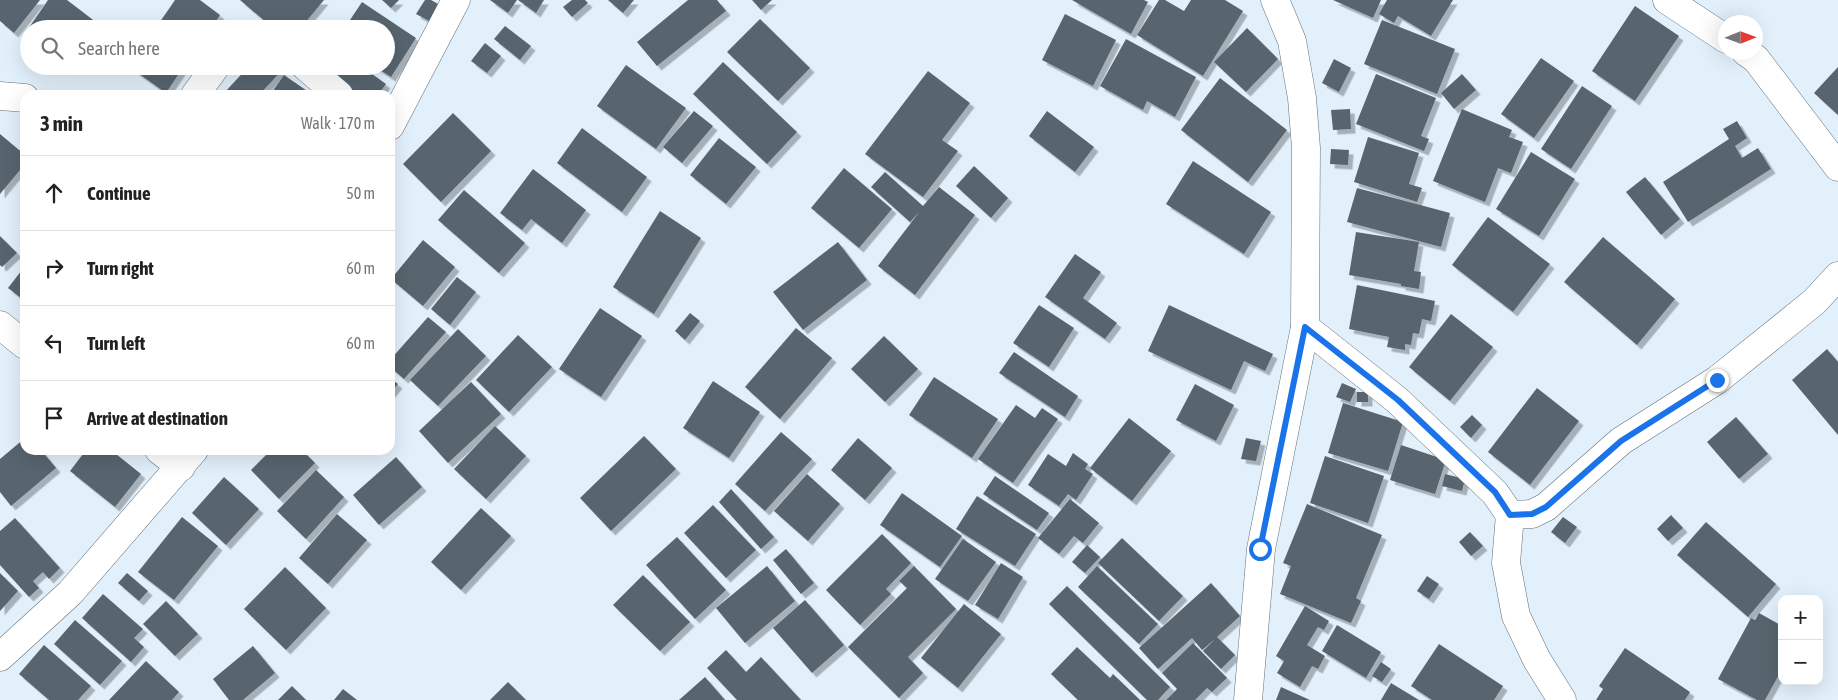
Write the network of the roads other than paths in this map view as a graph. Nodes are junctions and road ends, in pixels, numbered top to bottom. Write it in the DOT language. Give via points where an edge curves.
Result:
graph roads {
  1 [pos="456,0"];
  2 [pos="1275,0"];
  3 [pos="1668,0"];
  4 [pos="1718,34"];
  5 [pos="1757,60"];
  6 [pos="209,75"];
  7 [pos="316,75"];
  8 [pos="199,90"];
  9 [pos="333,90"];
  10 [pos="0,96"];
  11 [pos="20,98"];
  12 [pos="395,116"];
  13 [pos="1838,167"];
  14 [pos="1838,276"];
  15 [pos="0,325"];
  16 [pos="1305,327"];
  17 [pos="20,341"];
  18 [pos="174,455"];
  19 [pos="187,459"];
  20 [pos="1510,515"];
  21 [pos="0,657"];
  22 [pos="1248,700"];
  23 [pos="1562,700"];
  1 -- 12 [label="street"];
  2 -- 16 [label="street" via="1292,41 1302,98 1306,148"];
  3 -- 4 [label="street"];
  5 -- 13 [label="street"];
  6 -- 8 [label="street"];
  7 -- 9 [label="street"];
  10 -- 11 [label="street"];
  14 -- 20 [label="street" via="1814,302 1724,374 1621,441 1546,507 1532,514"];
  15 -- 17 [label="street"];
  16 -- 20 [label="street" via="1398,400 1495,492"];
  16 -- 22 [label="street" via="1260,549"];
  18 -- 19 [label="street"];
  19 -- 21 [label="street" via="70,593"];
  20 -- 23 [label="street" via="1506,563 1516,616 1536,660"];
}
